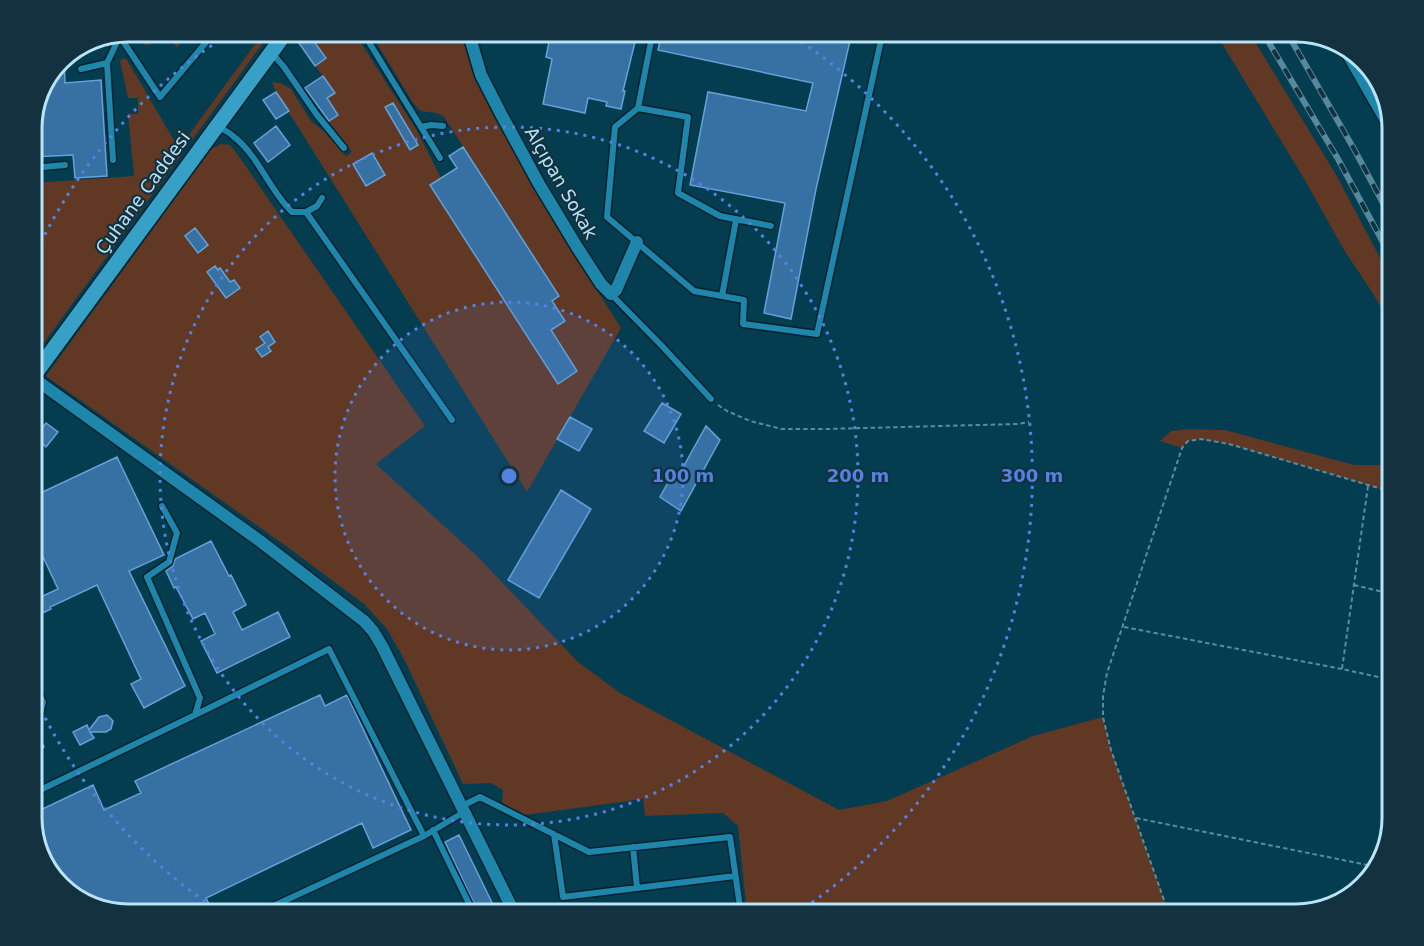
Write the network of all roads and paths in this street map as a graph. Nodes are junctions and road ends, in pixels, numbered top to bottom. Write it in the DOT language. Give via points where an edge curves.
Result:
graph roads {
  1 [pos="124,42"];
  2 [pos="206,42"];
  3 [pos="279,42"];
  4 [pos="368,42"];
  5 [pos="471,42"];
  6 [pos="651,42"];
  7 [pos="882,42"];
  8 [pos="116,43"];
  9 [pos="271,52"];
  10 [pos="107,63"];
  11 [pos="1357,67"];
  12 [pos="81,69"];
  13 [pos="1378,104"];
  14 [pos="638,108"];
  15 [pos="216,126"];
  16 [pos="443,126"];
  17 [pos="421,127"];
  18 [pos="344,148"];
  19 [pos="440,158"];
  20 [pos="114,160"];
  21 [pos="65,165"];
  22 [pos="42,167"];
  23 [pos="322,198"];
  24 [pos="306,212"];
  25 [pos="736,219"];
  26 [pos="771,226"];
  27 [pos="637,242"];
  28 [pos="611,294"];
  29 [pos="722,296"];
  30 [pos="42,363"];
  31 [pos="42,384"];
  32 [pos="711,399"];
  33 [pos="452,420"];
  34 [pos="1029,422"];
  35 [pos="1368,486"];
  36 [pos="1382,490"];
  37 [pos="162,506"];
  38 [pos="1354,585"];
  39 [pos="1382,592"];
  40 [pos="1122,627"];
  41 [pos="1342,669"];
  42 [pos="1382,678"];
  43 [pos="195,715"];
  44 [pos="42,789"];
  45 [pos="462,809"];
  46 [pos="1135,818"];
  47 [pos="433,830"];
  48 [pos="554,834"];
  49 [pos="424,836"];
  50 [pos="633,847"];
  51 [pos="1368,865"];
  52 [pos="735,876"];
  53 [pos="637,888"];
  54 [pos="279,904"];
  55 [pos="469,904"];
  56 [pos="510,904"];
  57 [pos="739,904"];
  58 [pos="1164,904"];
  1 -- 2 [label="lane" via="160,97"];
  3 -- 9 [label="main road, Çuhane Caddesi"];
  4 -- 17 [label="lane"];
  5 -- 28 [label="street, Alçıpan Sokak" via="481,75 539,184 577,248"];
  6 -- 14 [label="lane"];
  7 -- 29 [label="lane" via="817,334 743,324 744,300"];
  8 -- 10 [label="lane"];
  9 -- 15 [label="main road, Çuhane Caddesi"];
  9 -- 18 [label="lane"];
  10 -- 12 [label="lane"];
  10 -- 20 [label="lane"];
  11 -- 13 [label="main road"];
  14 -- 25 [label="lane" via="688,117 678,193 720,216"];
  14 -- 27 [label="lane" via="615,127 607,217"];
  15 -- 24 [label="lane" via="234,136 246,149 292,212"];
  15 -- 30 [label="main road, Çuhane Caddesi"];
  16 -- 17 [label="lane"];
  17 -- 19 [label="lane"];
  21 -- 22 [label="lane"];
  23 -- 24 [label="lane"];
  24 -- 33 [label="lane"];
  25 -- 26 [label="lane"];
  25 -- 29 [label="lane"];
  27 -- 28 [label="street"];
  27 -- 29 [label="lane" via="694,291"];
  28 -- 32 [label="lane"];
  31 -- 45 [label="street" via="364,621 382,646"];
  32 -- 34 [label="path" via="750,422 782,429"];
  35 -- 36 [label="path"];
  35 -- 38 [label="path"];
  35 -- 40 [label="path" via="1229,444 1202,439 1188,441 1182,448"];
  37 -- 43 [label="lane" via="177,533 169,562 147,577 200,698"];
  38 -- 39 [label="path"];
  38 -- 41 [label="path"];
  40 -- 41 [label="path"];
  40 -- 46 [label="path" via="1107,673 1103,717"];
  41 -- 42 [label="path"];
  43 -- 44 [label="lane"];
  43 -- 49 [label="lane" via="329,649"];
  45 -- 47 [label="lane"];
  45 -- 48 [label="lane" via="480,797"];
  45 -- 56 [label="street"];
  46 -- 51 [label="path"];
  46 -- 58 [label="path"];
  47 -- 49 [label="lane"];
  47 -- 55 [label="lane"];
  48 -- 50 [label="lane" via="589,852"];
  48 -- 53 [label="lane" via="563,897"];
  49 -- 54 [label="lane"];
  50 -- 52 [label="lane" via="730,837"];
  50 -- 53 [label="lane"];
  52 -- 53 [label="lane"];
  52 -- 57 [label="lane"];
}
